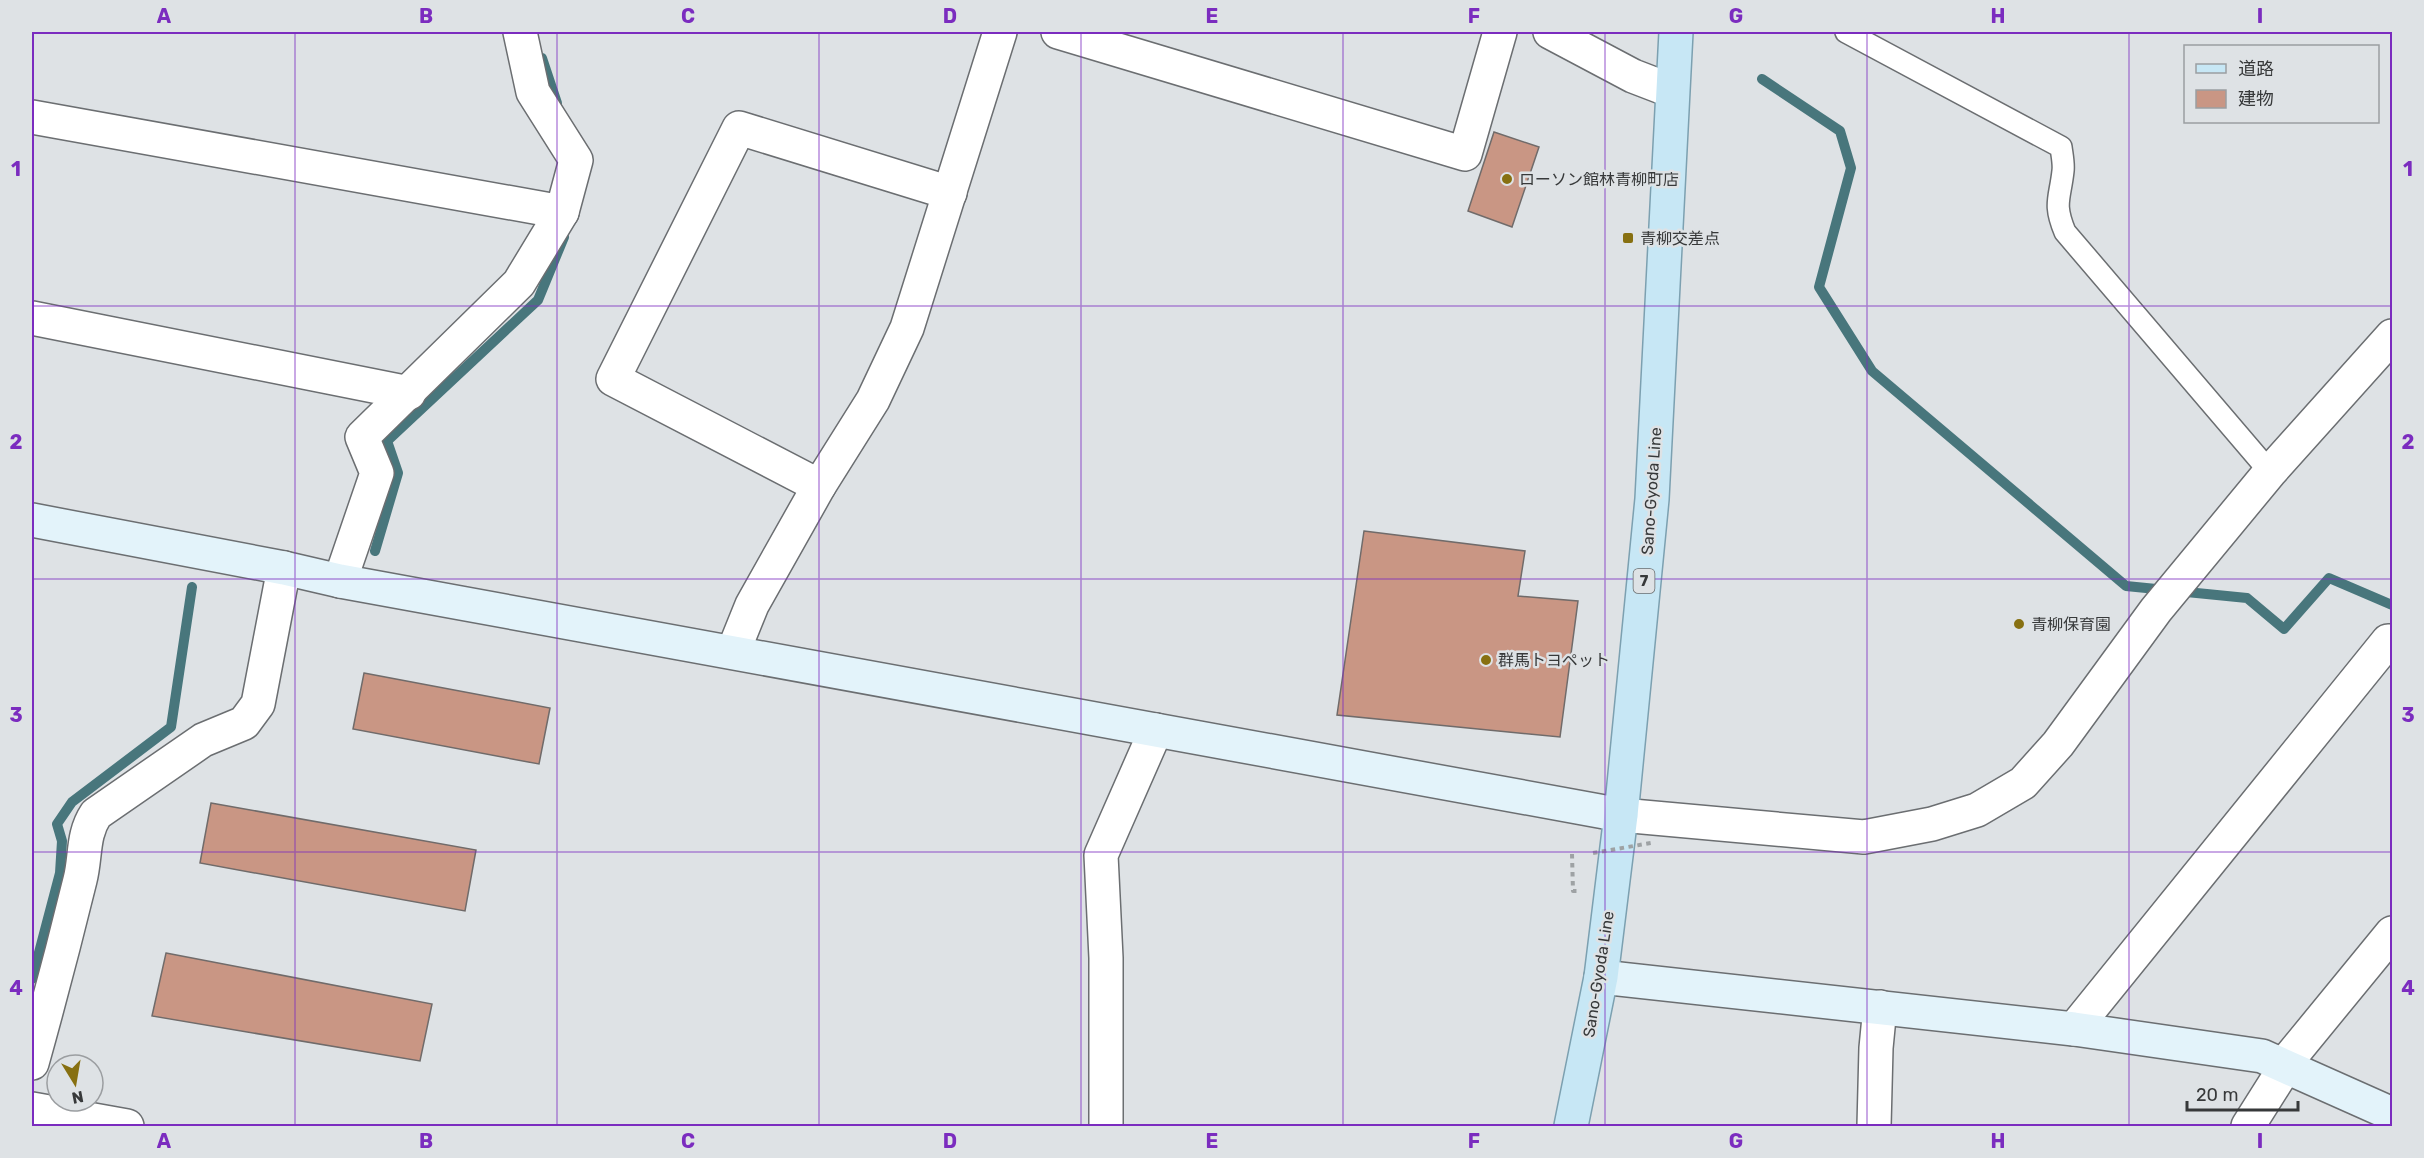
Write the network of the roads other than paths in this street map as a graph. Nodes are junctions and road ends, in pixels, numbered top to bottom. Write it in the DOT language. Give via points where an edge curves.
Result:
graph roads {
  1 [pos="520,32"];
  2 [pos="999,32"];
  3 [pos="1058,32"];
  4 [pos="1500,32"];
  5 [pos="1550,32"];
  6 [pos="1676,32"];
  7 [pos="1846,32"];
  8 [pos="1672,91"];
  9 [pos="32,117"];
  10 [pos="950,193"];
  11 [pos="562,212"];
  12 [pos="32,318"];
  13 [pos="2392,336"];
  14 [pos="409,393"];
  15 [pos="2270,472"];
  16 [pos="819,486"];
  17 [pos="32,520"];
  18 [pos="284,568"];
  19 [pos="340,581"];
  20 [pos="2392,641"];
  21 [pos="733,652"];
  22 [pos="1156,730"];
  23 [pos="1621,815"];
  24 [pos="2392,933"];
  25 [pos="1601,977"];
  26 [pos="1880,1007"];
  27 [pos="2074,1029"];
  28 [pos="32,1063"];
  29 [pos="2283,1066"];
  30 [pos="32,1109"];
  31 [pos="2392,1114"];
  32 [pos="127,1126"];
  33 [pos="1106,1126"];
  34 [pos="1571,1126"];
  35 [pos="1874,1126"];
  36 [pos="2248,1126"];
  1 -- 11 [label="street" via="534,92 576,160"];
  2 -- 10 [label="street"];
  3 -- 4 [label="street" via="1466,154"];
  5 -- 8 [label="street" via="1633,76"];
  6 -- 8 [label="main road, Sano-Gyoda Line / 7"];
  7 -- 15 [label="lane" via="2061,147 2063,170 2057,196 2065,232"];
  8 -- 23 [label="main road, Sano-Gyoda Line / 7" via="1652,498"];
  9 -- 11 [label="street"];
  10 -- 16 [label="street" via="908,328 873,400"];
  10 -- 16 [label="street" via="739,128 613,379"];
  11 -- 14 [label="street" via="519,283"];
  12 -- 14 [label="street"];
  13 -- 15 [label="street"];
  14 -- 19 [label="street" via="362,437 377,473"];
  15 -- 23 [label="street" via="2156,610 2058,744 2023,783 1977,810 1932,824 1864,837"];
  16 -- 21 [label="street" via="752,605"];
  17 -- 18 [label="street"];
  18 -- 19 [label="street"];
  18 -- 28 [label="street" via="258,704 251,714 244,723 203,740 96,814 89,825 82,870"];
  19 -- 21 [label="street"];
  20 -- 27 [label="street" via="2388,641 2292,758"];
  21 -- 22 [label="street"];
  22 -- 23 [label="street"];
  22 -- 33 [label="street" via="1101,855 1106,958"];
  23 -- 25 [label="main road, Sano-Gyoda Line / 7"];
  24 -- 29 [label="street"];
  25 -- 26 [label="street"];
  25 -- 34 [label="main road, Sano-Gyoda Line / 7"];
  26 -- 27 [label="street"];
  26 -- 35 [label="street"];
  27 -- 29 [label="street" via="2262,1056"];
  29 -- 31 [label="street"];
  29 -- 36 [label="street"];
  30 -- 32 [label="street"];
}
